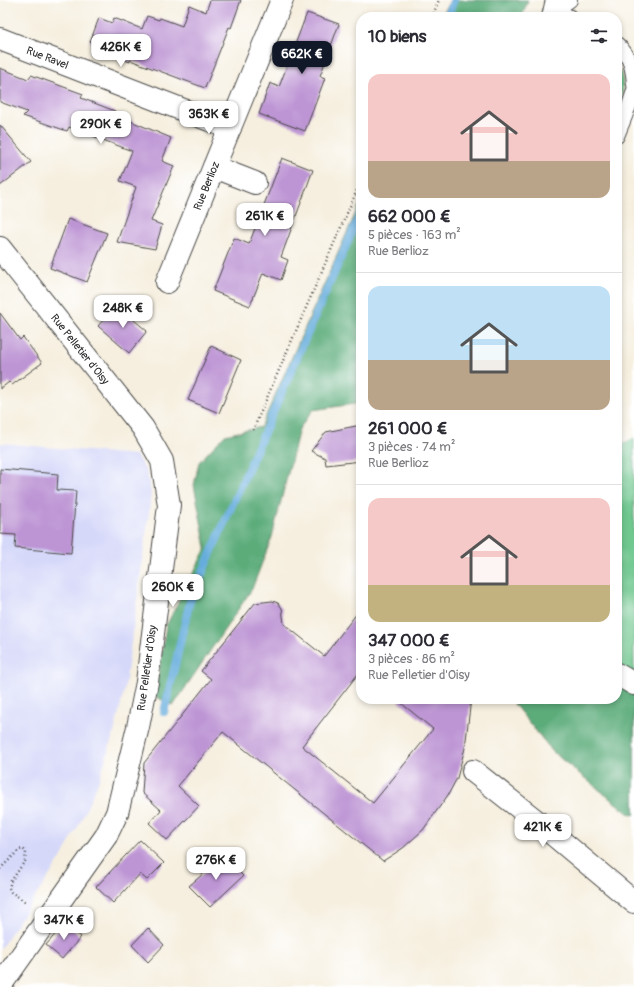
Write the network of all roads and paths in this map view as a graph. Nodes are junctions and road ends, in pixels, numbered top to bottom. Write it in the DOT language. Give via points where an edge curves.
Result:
graph roads {
  1 [pos="282,0"];
  2 [pos="439,0"];
  3 [pos="434,12"];
  4 [pos="0,40"];
  5 [pos="622,48"];
  6 [pos="634,85"];
  7 [pos="634,90"];
  8 [pos="628,110"];
  9 [pos="622,117"];
  10 [pos="622,124"];
  11 [pos="230,128"];
  12 [pos="214,167"];
  13 [pos="255,183"];
  14 [pos="356,193"];
  15 [pos="0,248"];
  16 [pos="167,282"];
  17 [pos="253,430"];
  18 [pos="622,677"];
  19 [pos="634,684"];
  20 [pos="473,771"];
  21 [pos="0,869"];
  22 [pos="634,902"];
  23 [pos="49,917"];
  24 [pos="0,986"];
  1 -- 11 [label="street, Rue Berlioz"];
  2 -- 3 [label="path"];
  4 -- 11 [label="street, Rue Ravel"];
  5 -- 6 [label="lane" via="633,68"];
  7 -- 8 [label="lane"];
  8 -- 9 [label="lane"];
  8 -- 10 [label="lane"];
  11 -- 12 [label="street, Rue Berlioz"];
  12 -- 13 [label="street"];
  12 -- 16 [label="street, Rue Berlioz"];
  14 -- 17 [label="path"];
  15 -- 23 [label="street, Rue Pelletier d'Oisy" via="143,428 162,461 170,505 147,682 117,813 106,836"];
  18 -- 19 [label="street"];
  20 -- 22 [label="street"];
  21 -- 23 [label="path" via="23,849 26,852 25,861 10,881 9,888 11,892"];
  23 -- 24 [label="street, Rue Pelletier d'Oisy"];
}
